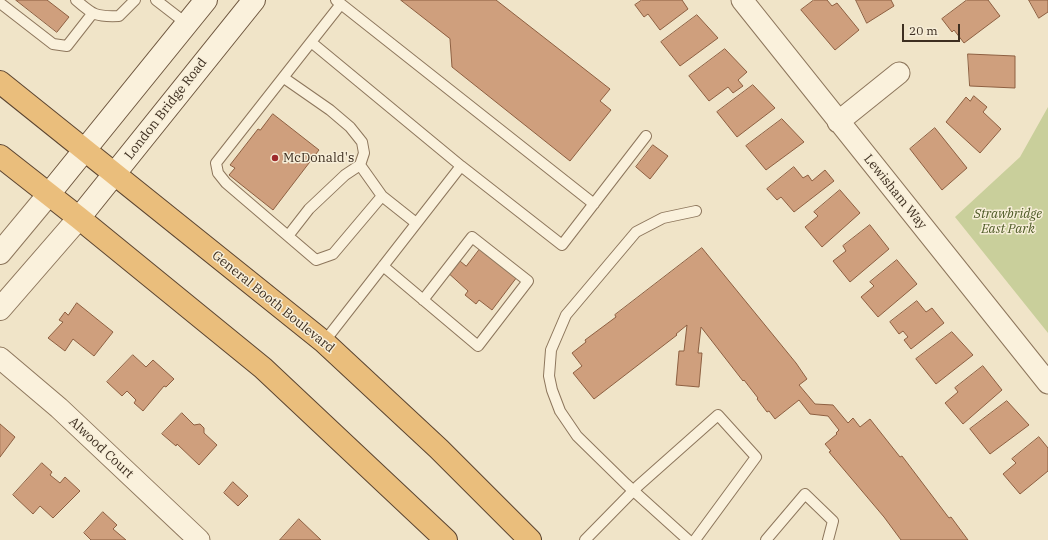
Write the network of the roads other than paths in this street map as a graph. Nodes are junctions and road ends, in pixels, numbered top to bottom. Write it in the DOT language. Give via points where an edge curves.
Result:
graph roads {
  1 [pos="76,0"];
  2 [pos="135,0"];
  3 [pos="156,0"];
  4 [pos="206,0"];
  5 [pos="254,0"];
  6 [pos="742,0"];
  7 [pos="339,2"];
  8 [pos="0,3"];
  9 [pos="92,14"];
  10 [pos="187,24"];
  11 [pos="311,42"];
  12 [pos="899,72"];
  13 [pos="284,78"];
  14 [pos="0,82"];
  15 [pos="838,122"];
  16 [pos="646,136"];
  17 [pos="85,150"];
  18 [pos="0,156"];
  19 [pos="360,165"];
  20 [pos="461,166"];
  21 [pos="115,173"];
  22 [pos="49,194"];
  23 [pos="382,196"];
  24 [pos="594,204"];
  25 [pos="696,211"];
  26 [pos="78,218"];
  27 [pos="416,223"];
  28 [pos="288,236"];
  29 [pos="0,253"];
  30 [pos="383,266"];
  31 [pos="423,300"];
  32 [pos="0,310"];
  33 [pos="324,342"];
  34 [pos="0,358"];
  35 [pos="1048,383"];
  36 [pos="634,490"];
  37 [pos="199,540"];
  38 [pos="446,540"];
  39 [pos="530,540"];
  40 [pos="585,540"];
  41 [pos="688,540"];
  42 [pos="695,540"];
  43 [pos="766,540"];
  44 [pos="828,540"];
  1 -- 9 [label="lane"];
  2 -- 9 [label="lane" via="119,16 104,17"];
  3 -- 10 [label="lane"];
  4 -- 10 [label="main road"];
  5 -- 21 [label="main road, London Bridge Road"];
  6 -- 15 [label="street, Lewisham Way"];
  7 -- 11 [label="lane"];
  7 -- 24 [label="lane"];
  8 -- 9 [label="lane" via="53,44 66,46"];
  10 -- 17 [label="main road"];
  11 -- 13 [label="lane"];
  11 -- 20 [label="lane"];
  12 -- 15 [label="street"];
  13 -- 19 [label="lane" via="350,127 362,142 364,153"];
  13 -- 28 [label="lane" via="216,163 218,173 226,183"];
  14 -- 17 [label="highway, General Booth Boulevard"];
  15 -- 35 [label="street, Lewisham Way"];
  16 -- 24 [label="lane"];
  17 -- 21 [label="highway, General Booth Boulevard"];
  17 -- 22 [label="main road"];
  18 -- 22 [label="highway"];
  19 -- 23 [label="lane"];
  19 -- 28 [label="lane" via="345,175 309,209"];
  20 -- 24 [label="lane" via="562,245"];
  20 -- 27 [label="lane"];
  21 -- 26 [label="main road, London Bridge Road"];
  21 -- 33 [label="highway, General Booth Boulevard"];
  22 -- 26 [label="highway"];
  22 -- 29 [label="main road"];
  23 -- 27 [label="lane"];
  23 -- 28 [label="lane" via="333,254 316,260"];
  25 -- 36 [label="lane" via="663,218 636,232 566,315 551,350 549,376 560,411 577,436"];
  26 -- 32 [label="main road, London Bridge Road"];
  26 -- 38 [label="highway" via="263,368"];
  27 -- 30 [label="lane"];
  30 -- 31 [label="lane"];
  30 -- 33 [label="lane"];
  31 -- 31 [label="lane" via="478,346 528,281 472,237"];
  33 -- 39 [label="highway, General Booth Boulevard" via="439,449"];
  34 -- 37 [label="street, Alwood Court" via="59,408"];
  36 -- 40 [label="lane"];
  36 -- 41 [label="lane"];
  36 -- 42 [label="lane" via="718,415 756,457"];
  43 -- 44 [label="lane" via="805,494 833,521"];
}
